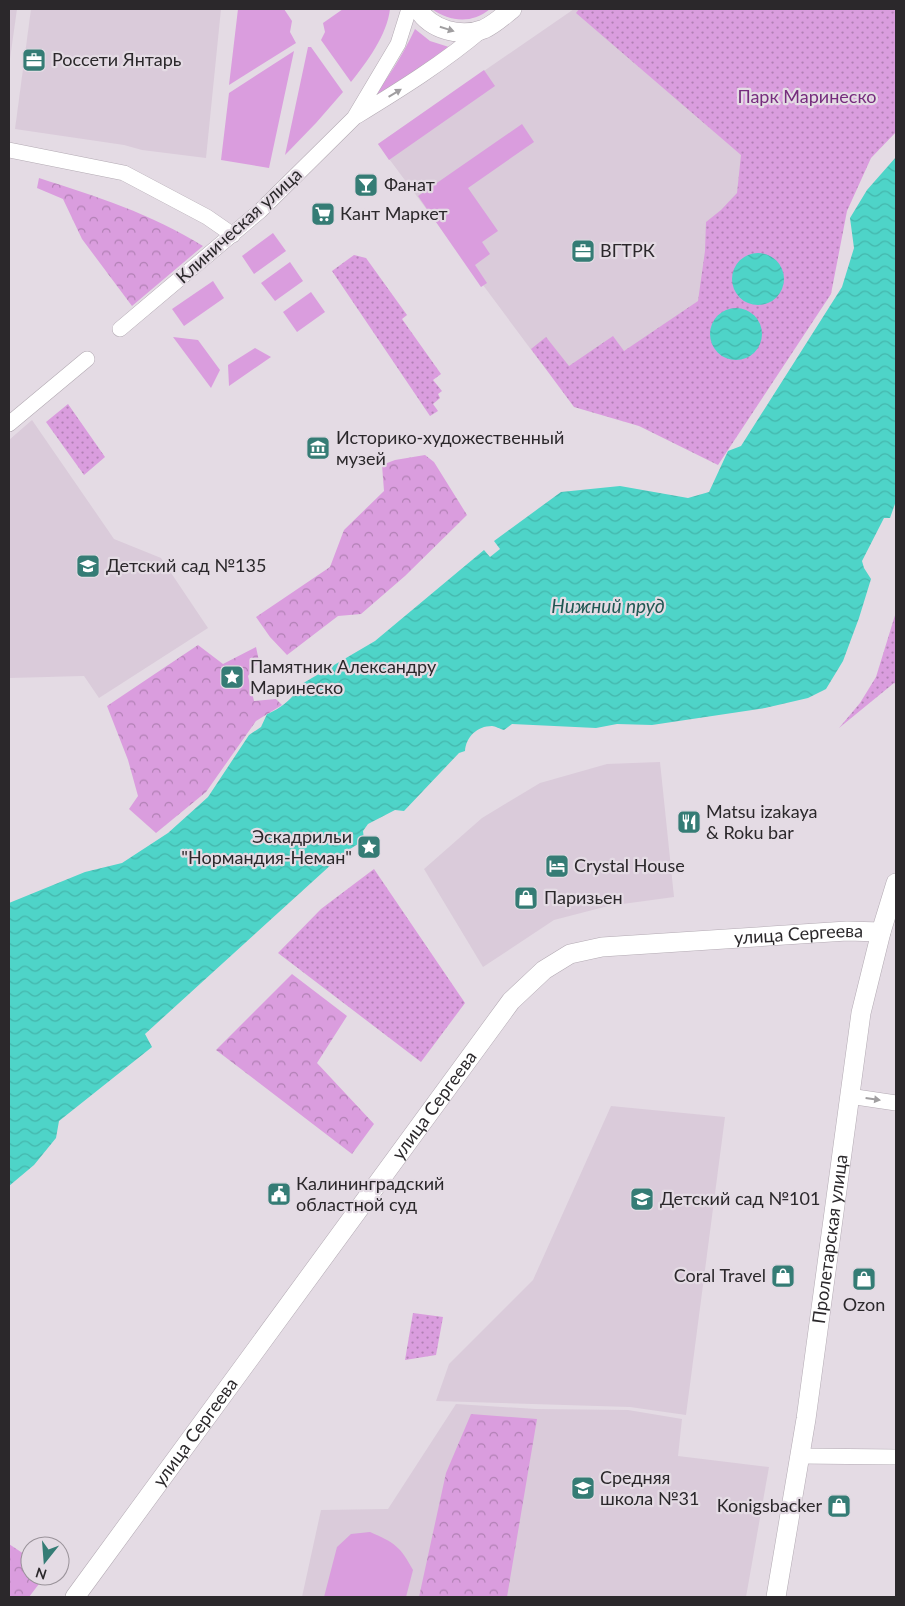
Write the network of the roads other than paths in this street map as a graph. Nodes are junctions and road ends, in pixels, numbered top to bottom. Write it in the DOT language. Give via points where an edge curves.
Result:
graph roads {
  1 [pos="409,9"];
  2 [pos="418,9"];
  3 [pos="508,11"];
  4 [pos="483,29"];
  5 [pos="354,118"];
  6 [pos="9,150"];
  7 [pos="233,234"];
  8 [pos="120,329"];
  9 [pos="87,360"];
  10 [pos="9,424"];
  11 [pos="896,883"];
  12 [pos="881,932"];
  13 [pos="849,1096"];
  14 [pos="896,1102"];
  15 [pos="799,1456"];
  16 [pos="896,1457"];
  17 [pos="74,1597"];
  18 [pos="776,1597"];
  1 -- 5 [label="street, Клиническая улица" via="398,44"];
  2 -- 4 [label="main road, one-way" via="433,24 449,31 466,33"];
  3 -- 4 [label="main road"];
  5 -- 4 [label="street, Клиническая улица, one-way" via="409,85"];
  5 -- 7 [label="street, Клиническая улица" via="267,205"];
  6 -- 7 [label="street" via="124,173"];
  7 -- 8 [label="street, Клиническая улица"];
  9 -- 10 [label="street"];
  11 -- 12 [label="main road, Пролетарская улица"];
  12 -- 13 [label="main road, Пролетарская улица" via="861,1013"];
  12 -- 17 [label="main road, улица Сергеева" via="847,931 602,947 570,954 544,970 511,1001"];
  13 -- 14 [label="street, one-way"];
  13 -- 15 [label="main road, Пролетарская улица"];
  15 -- 16 [label="street"];
  15 -- 18 [label="main road, Пролетарская улица"];
}
